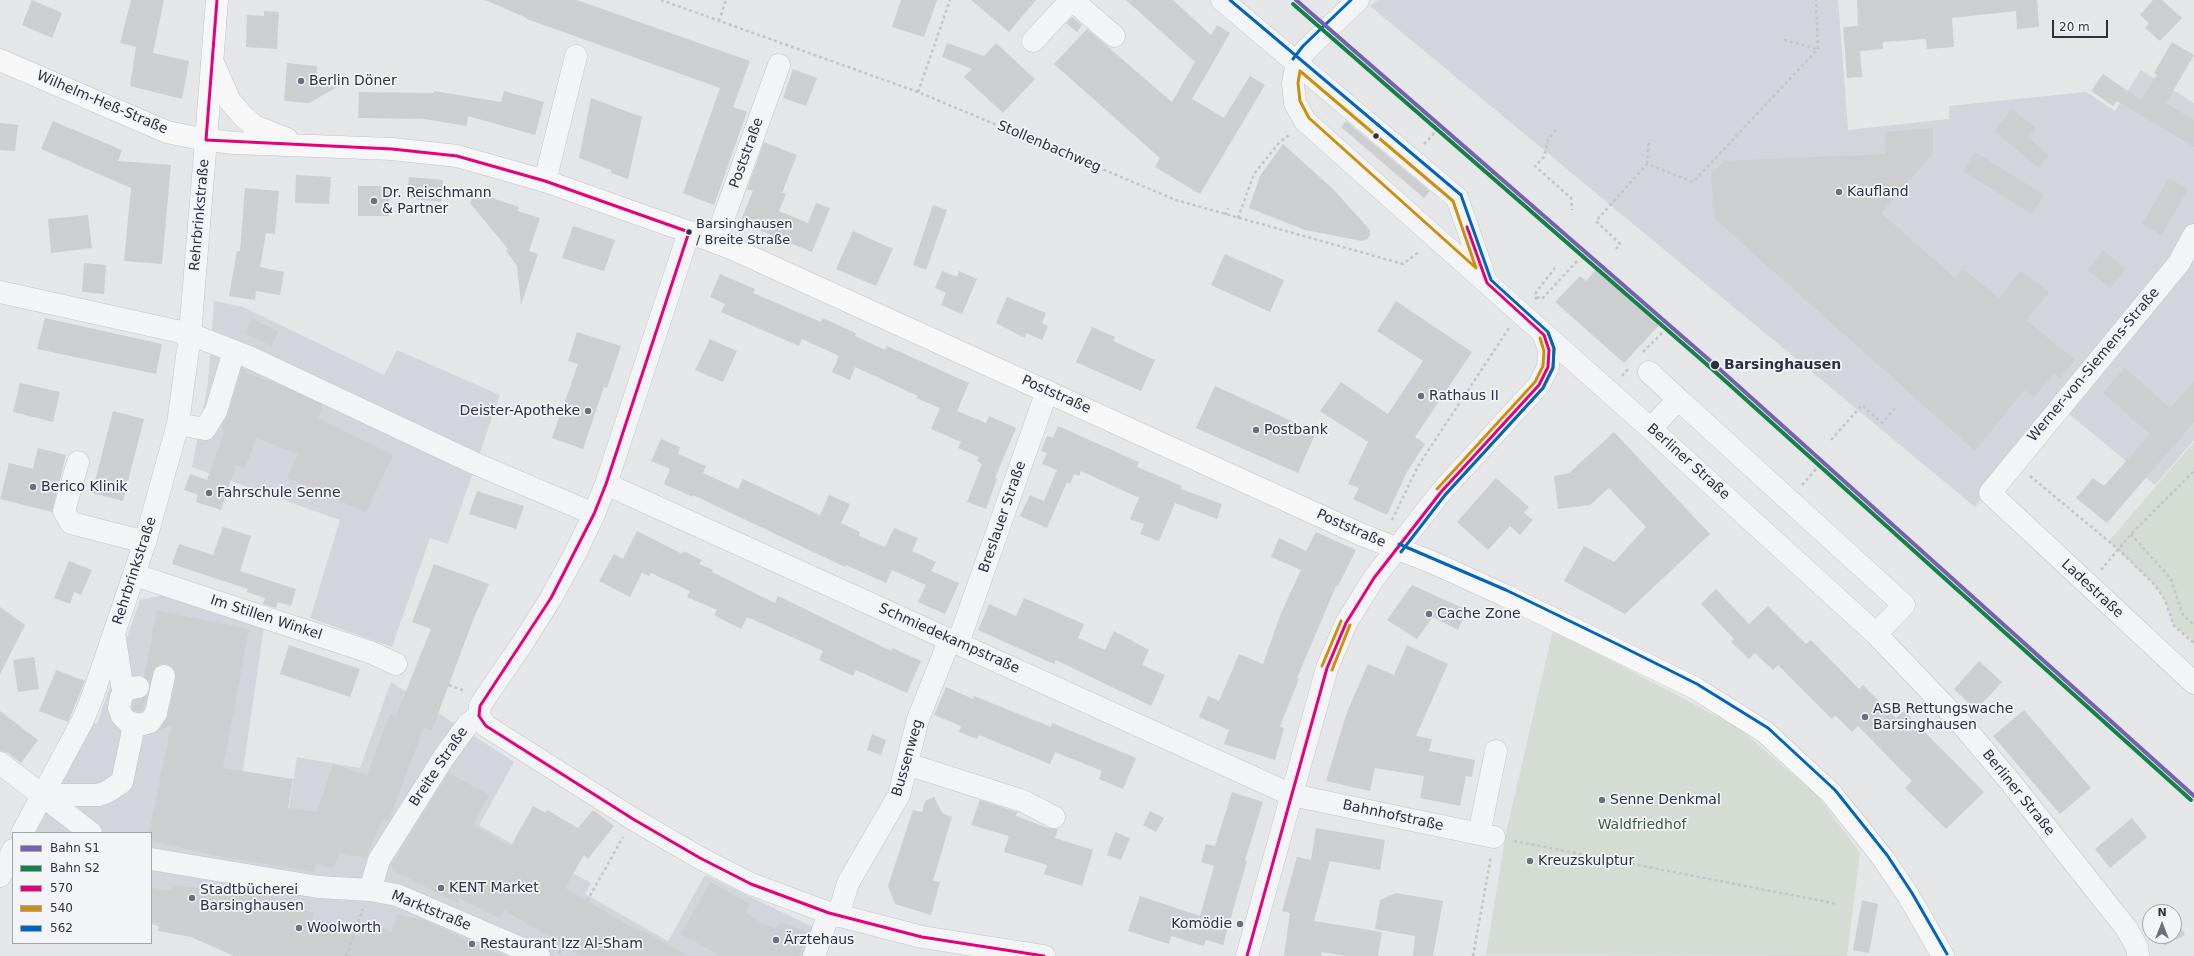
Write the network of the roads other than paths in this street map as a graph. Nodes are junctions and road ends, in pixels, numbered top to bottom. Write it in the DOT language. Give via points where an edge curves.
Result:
graph roads {
  1 [pos="217,0"];
  2 [pos="1072,0"];
  3 [pos="1222,0"];
  4 [pos="1358,0"];
  5 [pos="1114,36"];
  6 [pos="1033,41"];
  7 [pos="576,56"];
  8 [pos="0,60"];
  9 [pos="1297,62"];
  10 [pos="213,63"];
  11 [pos="779,65"];
  12 [pos="206,140"];
  13 [pos="301,145"];
  14 [pos="545,182"];
  15 [pos="689,232"];
  16 [pos="2194,235"];
  17 [pos="715,242"];
  18 [pos="1487,283"];
  19 [pos="0,292"];
  20 [pos="190,334"];
  21 [pos="1544,335"];
  22 [pos="234,351"];
  23 [pos="1649,372"];
  24 [pos="1048,391"];
  25 [pos="1678,399"];
  26 [pos="178,424"];
  27 [pos="1651,429"];
  28 [pos="78,462"];
  29 [pos="606,484"];
  30 [pos="1990,493"];
  31 [pos="594,514"];
  32 [pos="145,542"];
  33 [pos="1397,549"];
  34 [pos="135,575"];
  35 [pos="1876,634"];
  36 [pos="114,636"];
  37 [pos="954,641"];
  38 [pos="396,664"];
  39 [pos="164,676"];
  40 [pos="2194,683"];
  41 [pos="479,716"];
  42 [pos="132,735"];
  43 [pos="1496,751"];
  44 [pos="0,763"];
  45 [pos="907,764"];
  46 [pos="41,795"];
  47 [pos="1292,795"];
  48 [pos="1054,817"];
  49 [pos="22,832"];
  50 [pos="90,832"];
  51 [pos="12,852"];
  52 [pos="152,859"];
  53 [pos="0,876"];
  54 [pos="370,890"];
  55 [pos="833,914"];
  56 [pos="539,956"];
  57 [pos="814,956"];
  58 [pos="1044,956"];
  59 [pos="1247,956"];
  60 [pos="1943,956"];
  61 [pos="2138,956"];
  1 -- 10 [label="main road, Rehrbrinkstraße"];
  2 -- 5 [label="street"];
  2 -- 6 [label="street"];
  3 -- 9 [label="street"];
  4 -- 9 [label="street" via="1306,50"];
  7 -- 14 [label="street"];
  8 -- 12 [label="main road, Wilhelm-Heß-Straße" via="167,132"];
  9 -- 18 [label="street" via="1458,198"];
  9 -- 18 [label="street, Berliner Straße" via="1293,83 1295,103 1305,121"];
  10 -- 12 [label="main road, Rehrbrinkstraße"];
  10 -- 13 [label="main road" via="230,101 243,116 254,126"];
  11 -- 17 [label="street, Poststraße"];
  12 -- 13 [label="main road, Poststraße"];
  12 -- 20 [label="street, Rehrbrinkstraße"];
  13 -- 14 [label="main road, Poststraße" via="392,149 457,156"];
  14 -- 15 [label="main road, Poststraße"];
  15 -- 17 [label="main road, Poststraße"];
  15 -- 29 [label="street, Breite Straße"];
  16 -- 30 [label="street, Werner-von-Siemens-Straße" via="2179,263"];
  17 -- 24 [label="main road, Poststraße"];
  18 -- 21 [label="street, Berliner Straße"];
  19 -- 20 [label="street"];
  20 -- 22 [label="street"];
  20 -- 26 [label="street, Rehrbrinkstraße"];
  21 -- 27 [label="street, Berliner Straße"];
  21 -- 33 [label="street" via="1549,350 1548,367 1539,385 1441,492"];
  22 -- 26 [label="street" via="216,411 205,429"];
  22 -- 31 [label="street" via="474,463"];
  23 -- 25 [label="street"];
  24 -- 33 [label="main road, Poststraße"];
  24 -- 37 [label="street, Breslauer Straße"];
  25 -- 27 [label="street"];
  25 -- 35 [label="street" via="1904,605"];
  26 -- 32 [label="street, Rehrbrinkstraße"];
  27 -- 35 [label="street, Berliner Straße"];
  28 -- 32 [label="street" via="64,511 71,523"];
  29 -- 31 [label="street, Breite Straße"];
  29 -- 37 [label="street, Schmiedekampstraße"];
  30 -- 40 [label="street, Ladestraße"];
  31 -- 41 [label="street, Breite Straße" via="551,598 480,706"];
  32 -- 34 [label="street, Rehrbrinkstraße"];
  33 -- 47 [label="street" via="1374,578 1346,623 1327,668"];
  33 -- 60 [label="main road, Poststraße" via="1504,595 1617,649 1695,688 1765,732 1830,792 1883,858 1908,895"];
  34 -- 36 [label="street, Rehrbrinkstraße"];
  34 -- 38 [label="street, Im Stillen Winkel" via="370,652"];
  35 -- 61 [label="street, Berliner Straße" via="1959,721 2008,779 2126,928 2137,947"];
  36 -- 39 [label="street" via="130,686 121,697 119,708 128,722 140,725 150,722 156,713"];
  36 -- 46 [label="street, Rehrbrinkstraße" via="82,722"];
  37 -- 45 [label="street, Bussenweg" via="918,719"];
  37 -- 47 [label="street, Schmiedekampstraße"];
  41 -- 54 [label="street, Breite Straße" via="468,724 444,757 379,860"];
  41 -- 55 [label="street" via="486,726 700,858 751,884"];
  42 -- 46 [label="street" via="122,782 108,792 98,795"];
  43 -- 47 [label="street, Bahnhofstraße" via="1486,835"];
  44 -- 46 [label="street"];
  45 -- 48 [label="street" via="1023,801"];
  45 -- 55 [label="street, Bussenweg" via="899,795"];
  46 -- 49 [label="street, Rehrbrinkstraße"];
  46 -- 50 [label="street"];
  47 -- 59 [label="street"];
  51 -- 53 [label="street"];
  52 -- 54 [label="street, Marktstraße" via="318,887"];
  54 -- 56 [label="street, Marktstraße" via="397,895"];
  55 -- 57 [label="street, Bussenweg"];
  55 -- 58 [label="street" via="922,937"];
}
